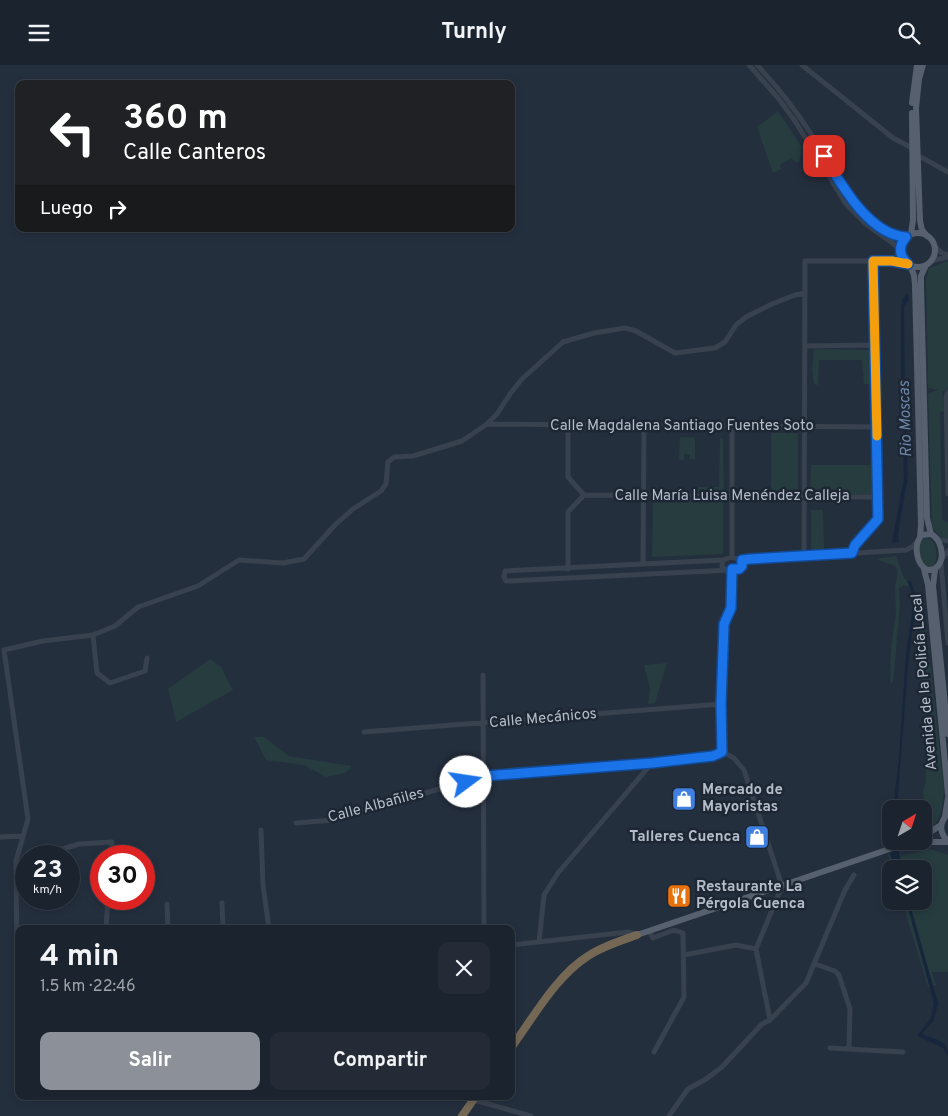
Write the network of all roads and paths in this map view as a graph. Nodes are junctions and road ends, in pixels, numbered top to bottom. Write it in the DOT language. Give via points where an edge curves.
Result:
graph roads {
  1 [pos="749,65"];
  2 [pos="757,65"];
  3 [pos="802,65"];
  4 [pos="917,65"];
  5 [pos="923,65"];
  6 [pos="912,148"];
  7 [pos="917,155"];
  8 [pos="948,172"];
  9 [pos="908,236"];
  10 [pos="927,236"];
  11 [pos="934,246"];
  12 [pos="900,252"];
  13 [pos="948,256"];
  14 [pos="873,261"];
  15 [pos="892,261"];
  16 [pos="928,263"];
  17 [pos="909,265"];
  18 [pos="805,293"];
  19 [pos="805,345"];
  20 [pos="876,345"];
  21 [pos="947,395"];
  22 [pos="487,424"];
  23 [pos="732,424"];
  24 [pos="568,425"];
  25 [pos="644,426"];
  26 [pos="805,427"];
  27 [pos="877,427"];
  28 [pos="948,494"];
  29 [pos="584,495"];
  30 [pos="644,495"];
  31 [pos="732,496"];
  32 [pos="804,496"];
  33 [pos="879,497"];
  34 [pos="931,534"];
  35 [pos="919,539"];
  36 [pos="937,539"];
  37 [pos="948,541"];
  38 [pos="906,550"];
  39 [pos="948,551"];
  40 [pos="852,553"];
  41 [pos="804,555"];
  42 [pos="732,557"];
  43 [pos="918,557"];
  44 [pos="723,560"];
  45 [pos="742,560"];
  46 [pos="941,562"];
  47 [pos="643,564"];
  48 [pos="568,569"];
  49 [pos="728,569"];
  50 [pos="924,569"];
  51 [pos="935,570"];
  52 [pos="946,591"];
  53 [pos="93,635"];
  54 [pos="948,643"];
  55 [pos="147,658"];
  56 [pos="483,675"];
  57 [pos="721,704"];
  58 [pos="484,723"];
  59 [pos="364,732"];
  60 [pos="948,734"];
  61 [pos="722,752"];
  62 [pos="652,763"];
  63 [pos="484,776"];
  64 [pos="948,794"];
  65 [pos="948,798"];
  66 [pos="946,815"];
  67 [pos="296,823"];
  68 [pos="941,825"];
  69 [pos="261,830"];
  70 [pos="932,831"];
  71 [pos="23,836"];
  72 [pos="0,837"];
  73 [pos="932,842"];
  74 [pos="948,842"];
  75 [pos="76,845"];
  76 [pos="112,845"];
  77 [pos="889,850"];
  78 [pos="854,875"];
  79 [pos="782,885"];
  80 [pos="222,903"];
  81 [pos="167,904"];
  82 [pos="107,910"];
  83 [pos="17,925"];
  84 [pos="106,925"];
  85 [pos="168,925"];
  86 [pos="223,925"];
  87 [pos="268,925"];
  88 [pos="484,925"];
  89 [pos="649,931"];
  90 [pos="637,935"];
  91 [pos="540,942"];
  92 [pos="515,945"];
  93 [pos="756,949"];
  94 [pos="684,955"];
  95 [pos="815,963"];
  96 [pos="770,1020"];
  97 [pos="515,1042"];
  98 [pos="830,1048"];
  99 [pos="849,1049"];
  100 [pos="654,1052"];
  101 [pos="902,1052"];
  102 [pos="474,1100"];
  103 [pos="481,1100"];
  104 [pos="462,1116"];
  105 [pos="530,1116"];
  106 [pos="669,1116"];
  1 -- 12 [label="street" via="796,121 846,204"];
  2 -- 9 [label="street" via="792,105 844,189 859,207 888,232"];
  3 -- 6 [label="street" via="893,138"];
  4 -- 6 [label="main road" via="912,100"];
  5 -- 7 [label="main road" via="916,108"];
  6 -- 9 [label="main road" via="913,220"];
  7 -- 8 [label="street"];
  7 -- 10 [label="main road" via="920,221"];
  9 -- 10 [label="main road" via="920,233"];
  9 -- 12 [label="main road" via="902,242"];
  10 -- 11 [label="main road"];
  11 -- 13 [label="street"];
  11 -- 16 [label="main road" via="934,254"];
  12 -- 15 [label="street"];
  12 -- 17 [label="main road"];
  13 -- 16 [label="street"];
  14 -- 15 [label="street"];
  14 -- 18 [label="street" via="805,261"];
  14 -- 20 [label="street"];
  15 -- 17 [label="street"];
  16 -- 17 [label="main road" via="918,267"];
  16 -- 34 [label="main road" via="922,273 921,285 927,518"];
  17 -- 35 [label="main road" via="915,285"];
  18 -- 19 [label="street"];
  18 -- 22 [label="street" via="746,317 720,345 708,349 675,353 625,328 563,342 522,379"];
  19 -- 20 [label="street"];
  19 -- 26 [label="street"];
  20 -- 27 [label="street"];
  21 -- 28 [label="street"];
  22 -- 24 [label="street, Calle Magdalena Santiago Fuentes Soto"];
  22 -- 53 [label="street" via="462,441 413,456 394,457 388,462 386,484 381,491 353,509 304,559 283,563 239,560 198,586 138,607 115,626"];
  23 -- 25 [label="street, Calle Magdalena Santiago Fuentes Soto"];
  23 -- 26 [label="street, Calle Magdalena Santiago Fuentes Soto"];
  23 -- 31 [label="street"];
  24 -- 25 [label="street, Calle Magdalena Santiago Fuentes Soto"];
  24 -- 29 [label="street" via="568,477"];
  25 -- 30 [label="street"];
  26 -- 27 [label="street, Calle Magdalena Santiago Fuentes Soto"];
  26 -- 32 [label="street"];
  27 -- 33 [label="street"];
  29 -- 30 [label="street, Calle María Luisa Menéndez Calleja"];
  29 -- 48 [label="street" via="568,512"];
  30 -- 31 [label="street, Calle María Luisa Menéndez Calleja"];
  30 -- 47 [label="street"];
  31 -- 32 [label="street, Calle María Luisa Menéndez Calleja"];
  31 -- 42 [label="street"];
  32 -- 33 [label="street, Calle María Luisa Menéndez Calleja"];
  32 -- 41 [label="street"];
  33 -- 40 [label="street" via="878,519"];
  34 -- 35 [label="main road" via="924,534"];
  34 -- 36 [label="main road"];
  35 -- 38 [label="street"];
  35 -- 43 [label="main road"];
  36 -- 37 [label="street"];
  36 -- 46 [label="main road"];
  38 -- 40 [label="street"];
  38 -- 43 [label="street"];
  39 -- 46 [label="street"];
  40 -- 41 [label="street"];
  41 -- 45 [label="street"];
  42 -- 44 [label="street"];
  42 -- 45 [label="street"];
  43 -- 50 [label="main road"];
  44 -- 47 [label="street"];
  44 -- 49 [label="street" via="722,566"];
  45 -- 49 [label="street" via="739,569"];
  46 -- 51 [label="main road"];
  46 -- 52 [label="street"];
  47 -- 48 [label="street"];
  48 -- 49 [label="street" via="505,571 504,577 506,581"];
  49 -- 57 [label="street" via="731,608 724,624"];
  50 -- 51 [label="main road"];
  50 -- 64 [label="main road, Avenida de la Policía Local"];
  51 -- 60 [label="main road, Avenida de la Policía Local" via="933,584"];
  52 -- 54 [label="street"];
  53 -- 55 [label="street" via="96,673 110,683 145,671"];
  53 -- 71 [label="street" via="4,650 28,819"];
  56 -- 58 [label="street"];
  57 -- 58 [label="street, Calle Mecánicos"];
  57 -- 61 [label="street"];
  58 -- 59 [label="street, Calle Mecánicos"];
  58 -- 63 [label="street"];
  61 -- 62 [label="street, Calle Albañiles" via="713,756"];
  61 -- 79 [label="street" via="734,758 744,770"];
  62 -- 63 [label="street, Calle Albañiles"];
  62 -- 91 [label="street" via="558,873 544,895"];
  63 -- 67 [label="street, Calle Albañiles" via="333,820"];
  63 -- 88 [label="street"];
  65 -- 66 [label="main road"];
  66 -- 68 [label="main road"];
  68 -- 70 [label="main road"];
  68 -- 74 [label="main road" via="942,835"];
  69 -- 87 [label="street"];
  71 -- 72 [label="street"];
  71 -- 83 [label="street" via="16,861"];
  73 -- 74 [label="main road"];
  75 -- 76 [label="street" via="112,842"];
  77 -- 79 [label="main road"];
  78 -- 95 [label="street"];
  79 -- 89 [label="main road"];
  79 -- 93 [label="street"];
  80 -- 86 [label="street"];
  81 -- 85 [label="street"];
  82 -- 84 [label="street"];
  89 -- 90 [label="main road"];
  89 -- 94 [label="street" via="653,938 674,930 683,933"];
  90 -- 91 [label="street" via="628,932"];
  90 -- 97 [label="highway" via="605,946 573,968 558,983"];
  91 -- 92 [label="street"];
  93 -- 94 [label="street" via="736,945"];
  93 -- 96 [label="street"];
  94 -- 100 [label="street" via="684,997"];
  95 -- 96 [label="street" via="806,983"];
  95 -- 99 [label="street" via="839,975 850,1009"];
  96 -- 106 [label="street" via="762,1024 722,1067 688,1089"];
  98 -- 99 [label="street"];
  99 -- 101 [label="street"];
  102 -- 104 [label="highway"];
  103 -- 105 [label="street"];
}
